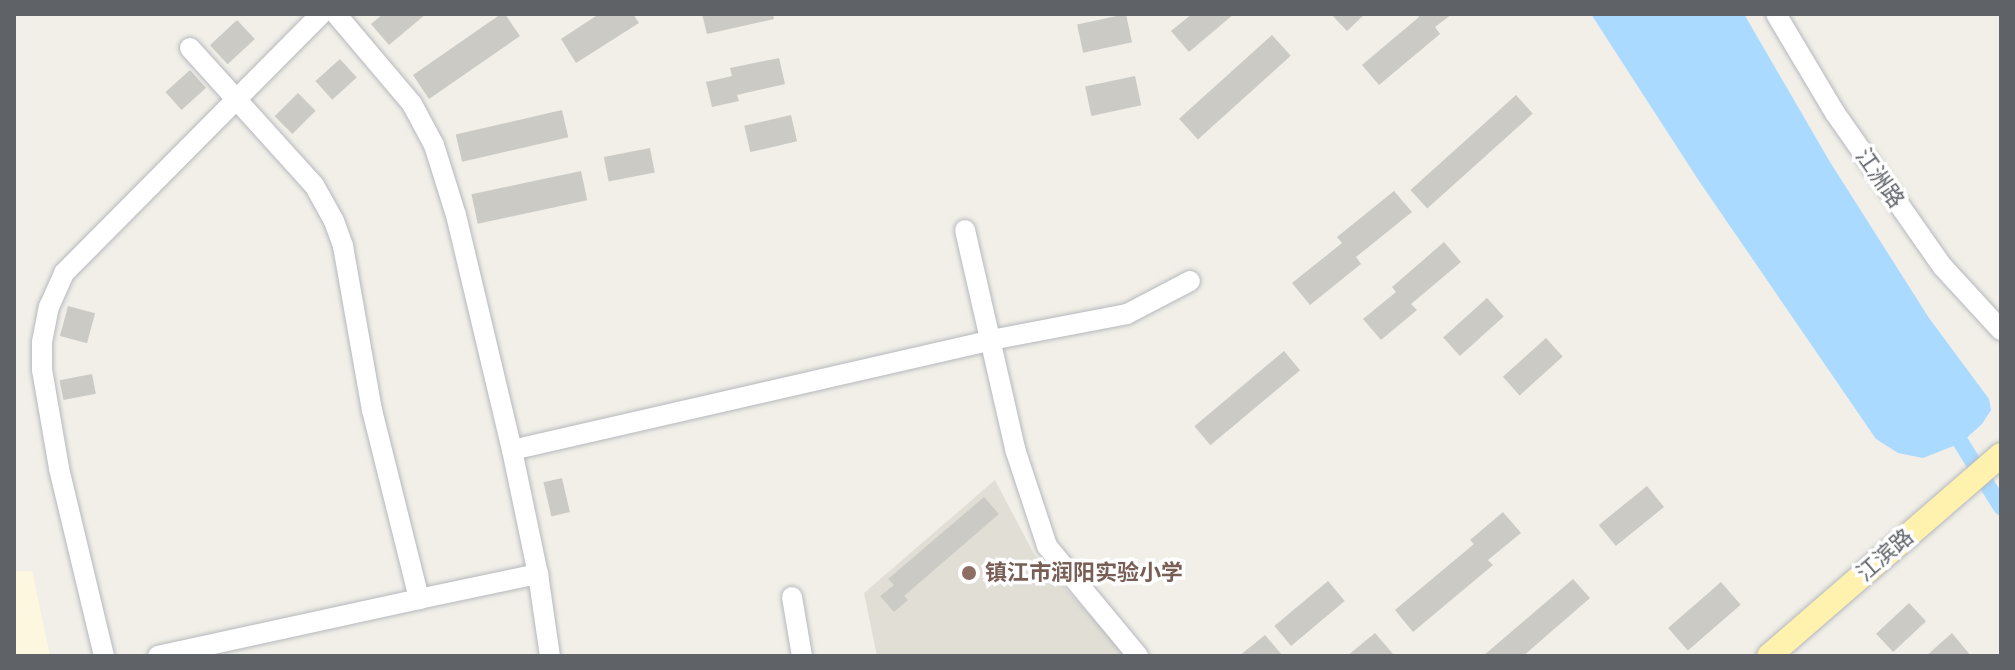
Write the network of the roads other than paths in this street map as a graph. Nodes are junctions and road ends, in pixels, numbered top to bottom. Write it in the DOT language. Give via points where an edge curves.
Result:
graph roads {
  1 [pos="321,14"];
  2 [pos="336,14"];
  3 [pos="1776,14"];
  4 [pos="190,48"];
  5 [pos="237,97"];
  6 [pos="965,230"];
  7 [pos="1190,281"];
  8 [pos="2001,330"];
  9 [pos="991,340"];
  10 [pos="512,450"];
  11 [pos="2001,455"];
  12 [pos="2001,475"];
  13 [pos="1946,513"];
  14 [pos="538,574"];
  15 [pos="792,597"];
  16 [pos="419,599"];
  17 [pos="104,656"];
  18 [pos="158,656"];
  19 [pos="550,656"];
  20 [pos="802,656"];
  21 [pos="1138,656"];
  22 [pos="1769,656"];
  23 [pos="1792,656"];
  1 -- 5 [label="street"];
  2 -- 10 [label="street" via="412,104 434,145"];
  3 -- 8 [label="street, 江洲路" via="1835,113 1943,267"];
  4 -- 5 [label="street"];
  5 -- 16 [label="street" via="314,185 334,221 372,410"];
  5 -- 17 [label="street" via="64,273 49,307 42,370 59,468"];
  6 -- 9 [label="street"];
  7 -- 9 [label="street" via="1127,314"];
  9 -- 10 [label="street"];
  9 -- 21 [label="street" via="1015,449 1047,546"];
  10 -- 14 [label="street"];
  11 -- 13 [label="main road, 江滨路"];
  12 -- 13 [label="main road, 江滨路"];
  13 -- 22 [label="main road, 江滨路"];
  13 -- 23 [label="main road, 江滨路"];
  14 -- 16 [label="street"];
  14 -- 19 [label="street"];
  15 -- 20 [label="street"];
  16 -- 18 [label="street"];
}
